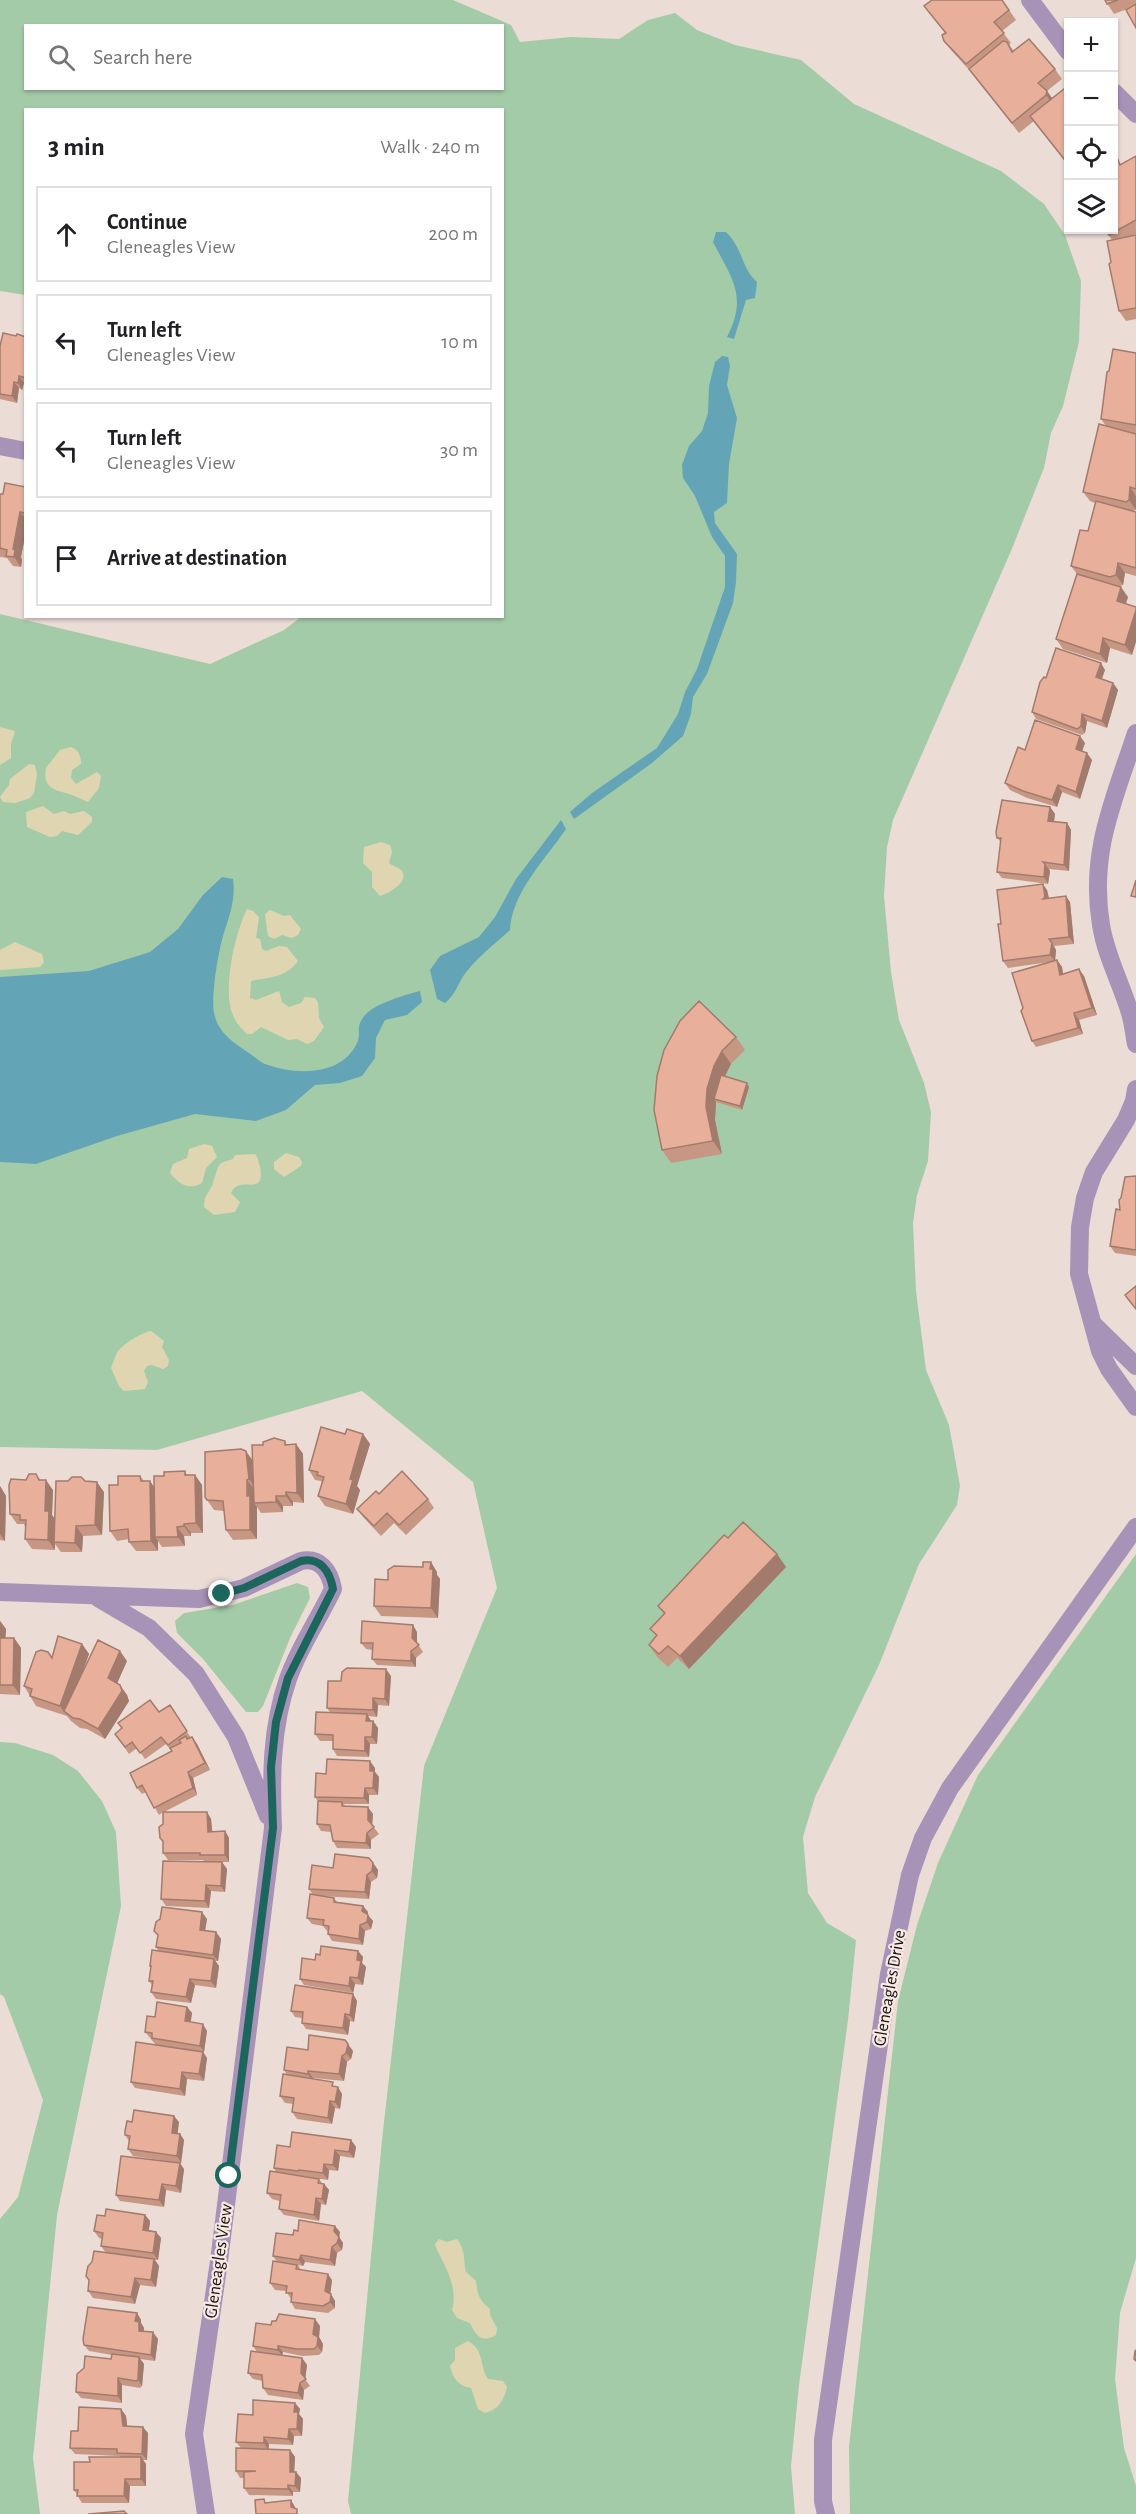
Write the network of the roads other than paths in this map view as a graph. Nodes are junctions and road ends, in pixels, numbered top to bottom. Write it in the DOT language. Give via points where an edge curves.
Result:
graph roads {
  1 [pos="1030,0"];
  2 [pos="1064,46"];
  3 [pos="1118,97"];
  4 [pos="1136,114"];
  5 [pos="0,446"];
  6 [pos="24,451"];
  7 [pos="1136,733"];
  8 [pos="1133,1012"];
  9 [pos="1136,1044"];
  10 [pos="1136,1089"];
  11 [pos="1092,1323"];
  12 [pos="1136,1366"];
  13 [pos="1136,1407"];
  14 [pos="1136,1527"];
  15 [pos="0,1592"];
  16 [pos="97,1597"];
  17 [pos="273,1828"];
  18 [pos="206,2514"];
  19 [pos="826,2514"];
  1 -- 2 [label="street"];
  3 -- 4 [label="street"];
  5 -- 6 [label="street"];
  7 -- 8 [label="street" via="1103,834 1097,865 1101,926 1109,957"];
  8 -- 9 [label="street"];
  10 -- 11 [label="street" via="1126,1120 1094,1172 1084,1197 1079,1274"];
  11 -- 12 [label="street"];
  11 -- 13 [label="street" via="1109,1369"];
  14 -- 19 [label="street, Gleneagles Drive" via="950,1788 923,1838 910,1875 889,1974 823,2440"];
  15 -- 16 [label="street, Gleneagles View"];
  16 -- 17 [label="street, Gleneagles View" via="149,1628 196,1674 236,1737"];
  16 -- 17 [label="street, Gleneagles View" via="199,1599 244,1588 301,1561 317,1561 325,1568 333,1589 288,1678 276,1722 271,1767"];
  17 -- 18 [label="street, Gleneagles View" via="194,2434"];
}
